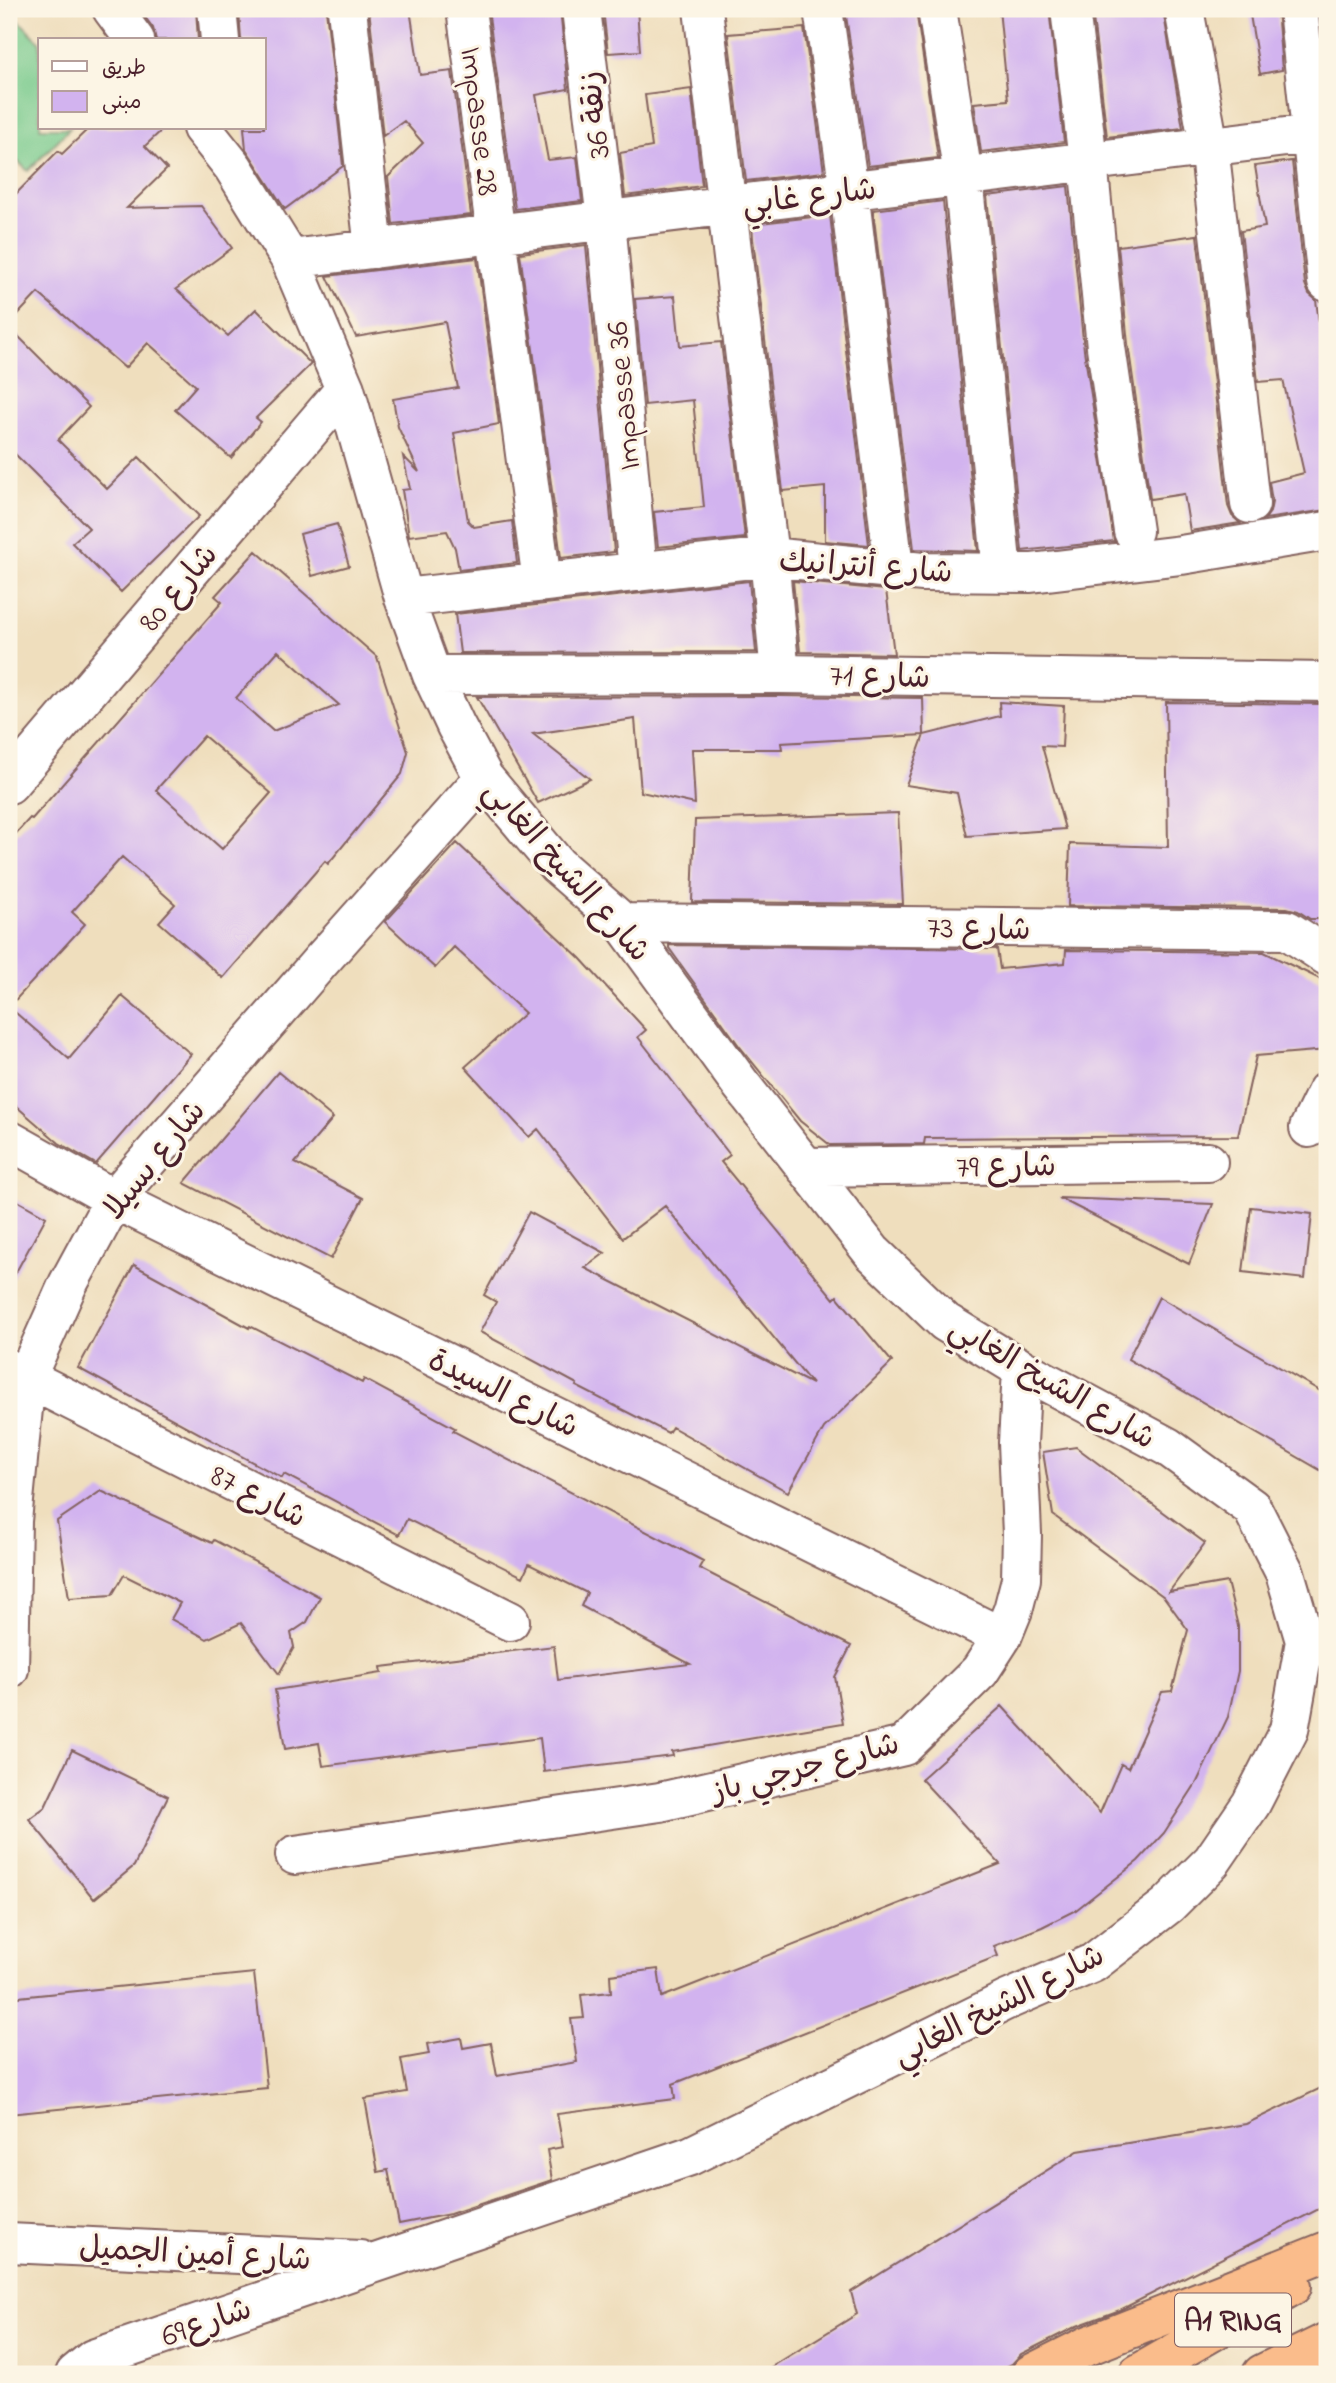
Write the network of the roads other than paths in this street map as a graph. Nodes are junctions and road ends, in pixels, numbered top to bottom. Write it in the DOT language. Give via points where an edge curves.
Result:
graph roads {
  1 [pos="112,9"];
  2 [pos="217,9"];
  3 [pos="347,9"];
  4 [pos="466,9"];
  5 [pos="581,9"];
  6 [pos="703,9"];
  7 [pos="823,9"];
  8 [pos="937,9"];
  9 [pos="1070,9"];
  10 [pos="1184,9"];
  11 [pos="1298,9"];
  12 [pos="134,38"];
  13 [pos="220,38"];
  14 [pos="204,130"];
  15 [pos="229,130"];
  16 [pos="1320,133"];
  17 [pos="1209,146"];
  18 [pos="1088,161"];
  19 [pos="233,167"];
  20 [pos="962,176"];
  21 [pos="849,190"];
  22 [pos="728,206"];
  23 [pos="606,220"];
  24 [pos="495,234"];
  25 [pos="374,249"];
  26 [pos="290,259"];
  27 [pos="1327,282"];
  28 [pos="345,389"];
  29 [pos="1250,504"];
  30 [pos="1133,531"];
  31 [pos="1327,531"];
  32 [pos="769,557"];
  33 [pos="894,568"];
  34 [pos="638,572"];
  35 [pos="1002,572"];
  36 [pos="542,582"];
  37 [pos="404,598"];
  38 [pos="780,674"];
  39 [pos="432,675"];
  40 [pos="1327,681"];
  41 [pos="484,778"];
  42 [pos="9,784"];
  43 [pos="622,923"];
  44 [pos="1327,956"];
  45 [pos="1327,1091"];
  46 [pos="1309,1128"];
  47 [pos="9,1140"];
  48 [pos="1208,1162"];
  49 [pos="805,1167"];
  50 [pos="114,1199"];
  51 [pos="1022,1369"];
  52 [pos="18,1374"];
  53 [pos="510,1621"];
  54 [pos="1002,1637"];
  55 [pos="9,1669"];
  56 [pos="295,1855"];
  57 [pos="9,2243"];
  58 [pos="1327,2251"];
  59 [pos="381,2261"];
  60 [pos="1327,2266"];
  61 [pos="1327,2342"];
  62 [pos="1327,2356"];
  63 [pos="75,2374"];
  64 [pos="1031,2374"];
  65 [pos="1138,2374"];
  66 [pos="1262,2374"];
  67 [pos="1297,2374"];
  1 -- 12 [label="street"];
  2 -- 13 [label="street"];
  3 -- 25 [label="street"];
  4 -- 24 [label="street, Impasse 28"];
  5 -- 23 [label="street, زنقة 36"];
  6 -- 22 [label="street"];
  7 -- 21 [label="street"];
  8 -- 20 [label="street"];
  9 -- 18 [label="street"];
  10 -- 17 [label="street"];
  11 -- 16 [label="street"];
  14 -- 19 [label="street, شارع الشيخ الغابي"];
  15 -- 19 [label="street"];
  16 -- 17 [label="street, شارع غابي"];
  16 -- 27 [label="street"];
  17 -- 18 [label="street, شارع غابي"];
  17 -- 29 [label="street"];
  18 -- 20 [label="street, شارع غابي"];
  18 -- 30 [label="street" via="1106,347"];
  19 -- 26 [label="street, شارع الشيخ الغابي"];
  20 -- 21 [label="street, شارع غابي"];
  20 -- 35 [label="street"];
  21 -- 22 [label="street, شارع غابي"];
  21 -- 33 [label="street"];
  22 -- 23 [label="street, شارع غابي"];
  22 -- 32 [label="street"];
  23 -- 24 [label="street, شارع غابي"];
  23 -- 34 [label="street, Impasse 36"];
  24 -- 25 [label="street, شارع غابي"];
  24 -- 36 [label="street, Impasse 28"];
  25 -- 26 [label="street, شارع غابي"];
  26 -- 28 [label="street, شارع الشيخ الغابي"];
  28 -- 37 [label="street, شارع الشيخ الغابي"];
  28 -- 42 [label="street, شارع 80"];
  31 -- 35 [label="street, شارع أنترانيك" via="1181,555 1031,573"];
  32 -- 33 [label="street, شارع أنترانيك"];
  32 -- 34 [label="street, شارع أنترانيك"];
  32 -- 38 [label="street"];
  33 -- 35 [label="street, شارع أنترانيك"];
  34 -- 36 [label="street, شارع أنترانيك"];
  36 -- 37 [label="street, شارع أنترانيك"];
  37 -- 39 [label="street, شارع الشيخ الغابي"];
  38 -- 39 [label="street, شارع 71"];
  38 -- 40 [label="street, شارع 71"];
  39 -- 41 [label="street, شارع الشيخ الغابي"];
  41 -- 43 [label="street, شارع الشيخ الغابي" via="557,865"];
  41 -- 50 [label="street, شارع بسيلا"];
  43 -- 44 [label="street, شارع 73" via="1287,930"];
  43 -- 49 [label="street, شارع الشيخ الغابي"];
  45 -- 46 [label="street"];
  47 -- 50 [label="street, شارع السيدة"];
  48 -- 49 [label="street, شارع 79"];
  49 -- 51 [label="street, شارع الشيخ الغابي" via="873,1252 945,1322"];
  50 -- 52 [label="street, شارع بسيلا"];
  50 -- 54 [label="street, شارع السيدة"];
  51 -- 54 [label="street, شارع جرجي باز" via="1020,1579"];
  51 -- 59 [label="street, شارع الشيخ الغابي" via="1168,1447 1252,1508 1285,1573 1305,1641 1289,1730 1251,1804 1212,1861 1168,1905 1093,1963 1005,2001 690,2156"];
  52 -- 53 [label="street, شارع 87"];
  52 -- 55 [label="street, شارع بسيلا"];
  54 -- 56 [label="street, شارع جرجي باز" via="980,1671 904,1746 660,1802"];
  57 -- 59 [label="street, شارع أمين الجميل"];
  58 -- 64 [label="highway" via="1087,2346"];
  59 -- 63 [label="street, شارع69" via="93,2359"];
  60 -- 65 [label="highway, A1 RING"];
  61 -- 66 [label="highway, A1 RING"];
  62 -- 67 [label="highway"];
}
